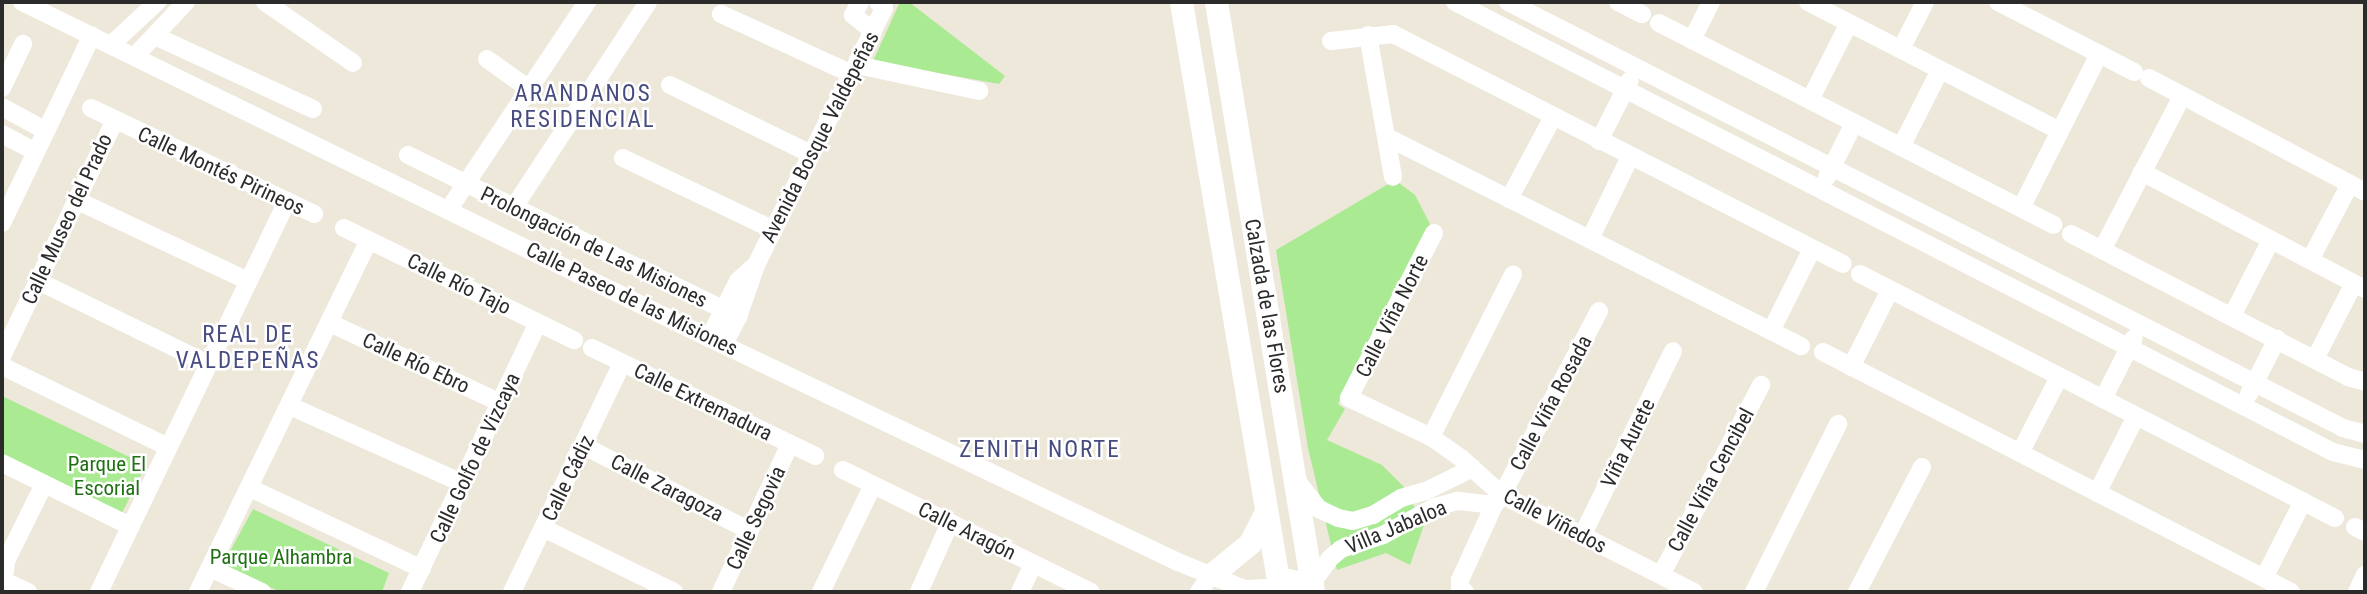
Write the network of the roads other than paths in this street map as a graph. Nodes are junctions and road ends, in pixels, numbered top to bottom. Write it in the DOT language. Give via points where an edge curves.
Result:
graph roads {
  1 [pos="22,2"];
  2 [pos="157,2"];
  3 [pos="186,2"];
  4 [pos="265,2"];
  5 [pos="648,2"];
  6 [pos="860,2"];
  7 [pos="1181,2"];
  8 [pos="1508,2"];
  9 [pos="1618,2"];
  10 [pos="1711,2"];
  11 [pos="1808,2"];
  12 [pos="1925,2"];
  13 [pos="1998,2"];
  14 [pos="1460,3"];
  15 [pos="577,5"];
  16 [pos="881,5"];
  17 [pos="1217,11"];
  18 [pos="721,14"];
  19 [pos="1642,14"];
  20 [pos="1659,23"];
  21 [pos="1849,23"];
  22 [pos="873,31"];
  23 [pos="92,34"];
  24 [pos="1368,35"];
  25 [pos="155,36"];
  26 [pos="1692,40"];
  27 [pos="1331,41"];
  28 [pos="23,44"];
  29 [pos="111,44"];
  30 [pos="1901,50"];
  31 [pos="2099,54"];
  32 [pos="136,55"];
  33 [pos="487,59"];
  34 [pos="353,63"];
  35 [pos="1636,67"];
  36 [pos="854,69"];
  37 [pos="1940,70"];
  38 [pos="4,77"];
  39 [pos="1228,78"];
  40 [pos="1194,83"];
  41 [pos="670,85"];
  42 [pos="529,89"];
  43 [pos="1625,89"];
  44 [pos="979,91"];
  45 [pos="2182,96"];
  46 [pos="1810,100"];
  47 [pos="2,107"];
  48 [pos="91,108"];
  49 [pos="1553,117"];
  50 [pos="115,120"];
  51 [pos="1854,123"];
  52 [pos="46,131"];
  53 [pos="2060,131"];
  54 [pos="291,133"];
  55 [pos="2,134"];
  56 [pos="1387,137"];
  57 [pos="1599,141"];
  58 [pos="1901,147"];
  59 [pos="36,152"];
  60 [pos="811,154"];
  61 [pos="408,155"];
  62 [pos="1630,157"];
  63 [pos="622,158"];
  64 [pos="1832,167"];
  65 [pos="2142,172"];
  66 [pos="1393,177"];
  67 [pos="466,184"];
  68 [pos="2358,188"];
  69 [pos="1821,189"];
  70 [pos="1509,199"];
  71 [pos="76,200"];
  72 [pos="287,201"];
  73 [pos="514,207"];
  74 [pos="2021,208"];
  75 [pos="449,209"];
  76 [pos="314,214"];
  77 [pos="2,223"];
  78 [pos="2053,225"];
  79 [pos="344,228"];
  80 [pos="774,230"];
  81 [pos="1434,233"];
  82 [pos="2071,234"];
  83 [pos="1590,239"];
  84 [pos="369,240"];
  85 [pos="2272,240"];
  86 [pos="1812,249"];
  87 [pos="2102,250"];
  88 [pos="2310,260"];
  89 [pos="1843,264"];
  90 [pos="1860,274"];
  91 [pos="1513,275"];
  92 [pos="38,281"];
  93 [pos="248,281"];
  94 [pos="2360,286"];
  95 [pos="1890,290"];
  96 [pos="1599,311"];
  97 [pos="730,313"];
  98 [pos="2232,316"];
  99 [pos="330,323"];
  100 [pos="538,323"];
  101 [pos="2140,326"];
  102 [pos="1771,331"];
  103 [pos="574,340"];
  104 [pos="2277,340"];
  105 [pos="716,341"];
  106 [pos="1801,346"];
  107 [pos="2129,347"];
  108 [pos="592,348"];
  109 [pos="1673,351"];
  110 [pos="1823,352"];
  111 [pos="2,356"];
  112 [pos="2315,359"];
  113 [pos="622,363"];
  114 [pos="208,364"];
  115 [pos="2,366"];
  116 [pos="1851,367"];
  117 [pos="2059,377"];
  118 [pos="2365,382"];
  119 [pos="2255,383"];
  120 [pos="1761,385"];
  121 [pos="1349,398"];
  122 [pos="2103,399"];
  123 [pos="501,403"];
  124 [pos="290,405"];
  125 [pos="2243,406"];
  126 [pos="2136,416"];
  127 [pos="1838,424"];
  128 [pos="2365,434"];
  129 [pos="1431,437"];
  130 [pos="1290,439"];
  131 [pos="790,444"];
  132 [pos="1254,444"];
  133 [pos="584,446"];
  134 [pos="168,447"];
  135 [pos="2020,453"];
  136 [pos="815,456"];
  137 [pos="2365,460"];
  138 [pos="2,463"];
  139 [pos="1922,467"];
  140 [pos="1473,468"];
  141 [pos="843,470"];
  142 [pos="1454,478"];
  143 [pos="1297,481"];
  144 [pos="462,483"];
  145 [pos="44,484"];
  146 [pos="873,485"];
  147 [pos="250,488"];
  148 [pos="2097,492"];
  149 [pos="1498,500"];
  150 [pos="1458,501"];
  151 [pos="2302,501"];
  152 [pos="1266,512"];
  153 [pos="1338,518"];
  154 [pos="2334,518"];
  155 [pos="950,523"];
  156 [pos="130,526"];
  157 [pos="543,528"];
  158 [pos="750,531"];
  159 [pos="1582,536"];
  160 [pos="1341,549"];
  161 [pos="1033,564"];
  162 [pos="210,568"];
  163 [pos="422,569"];
  164 [pos="1661,575"];
  165 [pos="2365,575"];
  166 [pos="3,576"];
  167 [pos="2264,578"];
  168 [pos="1228,587"];
  169 [pos="1293,587"];
  170 [pos="1462,588"];
  171 [pos="28,592"];
  172 [pos="99,592"];
  173 [pos="198,592"];
  174 [pos="262,592"];
  175 [pos="410,592"];
  176 [pos="512,592"];
  177 [pos="674,592"];
  178 [pos="721,592"];
  179 [pos="821,592"];
  180 [pos="919,592"];
  181 [pos="1020,592"];
  182 [pos="1091,592"];
  183 [pos="1694,592"];
  184 [pos="1754,592"];
  185 [pos="1857,592"];
  186 [pos="2291,592"];
  187 [pos="2357,592"];
  1 -- 23 [label="street, Calle Paseo de las Misiones"];
  2 -- 29 [label="street"];
  3 -- 25 [label="street"];
  4 -- 34 [label="street"];
  5 -- 73 [label="street"];
  6 -- 22 [label="street" via="853,15"];
  7 -- 40 [label="street, Calzada de las Flores"];
  8 -- 35 [label="street"];
  9 -- 19 [label="street"];
  10 -- 26 [label="street"];
  11 -- 21 [label="street"];
  12 -- 30 [label="street"];
  13 -- 31 [label="street"];
  14 -- 43 [label="street"];
  15 -- 42 [label="street"];
  16 -- 22 [label="street, Avenida Bosque Valdepeñas"];
  17 -- 39 [label="street, Calzada de las Flores"];
  18 -- 36 [label="street"];
  20 -- 26 [label="street"];
  21 -- 30 [label="street"];
  21 -- 46 [label="street"];
  22 -- 36 [label="street, Avenida Bosque Valdepeñas"];
  23 -- 29 [label="street, Calle Paseo de las Misiones"];
  23 -- 52 [label="street"];
  24 -- 27 [label="street"];
  24 -- 49 [label="street" via="1393,34"];
  24 -- 56 [label="street"];
  25 -- 32 [label="street"];
  25 -- 54 [label="street" via="308,107"];
  26 -- 46 [label="street"];
  28 -- 38 [label="street"];
  29 -- 32 [label="street, Calle Paseo de las Misiones"];
  30 -- 37 [label="street"];
  31 -- 45 [label="street"];
  31 -- 53 [label="street"];
  32 -- 54 [label="street, Calle Paseo de las Misiones"];
  33 -- 42 [label="street"];
  35 -- 43 [label="street"];
  35 -- 64 [label="street"];
  36 -- 44 [label="street"];
  36 -- 60 [label="street, Avenida Bosque Valdepeñas"];
  37 -- 53 [label="street"];
  37 -- 58 [label="street"];
  39 -- 40 [label="street"];
  39 -- 130 [label="street, Calzada de las Flores"];
  40 -- 132 [label="street, Calzada de las Flores"];
  41 -- 60 [label="street"];
  42 -- 67 [label="street"];
  43 -- 57 [label="street"];
  43 -- 69 [label="street"];
  45 -- 65 [label="street"];
  45 -- 68 [label="street"];
  46 -- 51 [label="street"];
  47 -- 52 [label="street"];
  48 -- 50 [label="street, Calle Montés Pirineos"];
  49 -- 57 [label="street"];
  49 -- 70 [label="street"];
  50 -- 71 [label="street, Calle Museo del Prado"];
  50 -- 72 [label="street, Calle Montés Pirineos"];
  51 -- 58 [label="street"];
  51 -- 64 [label="street"];
  52 -- 59 [label="street"];
  53 -- 74 [label="street"];
  54 -- 75 [label="street, Calle Paseo de las Misiones"];
  55 -- 59 [label="street"];
  56 -- 66 [label="street"];
  56 -- 70 [label="street"];
  57 -- 62 [label="street"];
  58 -- 74 [label="street"];
  59 -- 77 [label="street"];
  60 -- 80 [label="street, Avenida Bosque Valdepeñas"];
  61 -- 67 [label="street, Prolongación de Las Misiones"];
  62 -- 83 [label="street"];
  62 -- 86 [label="street"];
  63 -- 80 [label="street"];
  64 -- 69 [label="street"];
  64 -- 101 [label="street"];
  65 -- 85 [label="street"];
  65 -- 87 [label="street"];
  67 -- 73 [label="street, Prolongación de Las Misiones"];
  67 -- 75 [label="street"];
  68 -- 88 [label="street"];
  69 -- 107 [label="street"];
  70 -- 83 [label="street"];
  71 -- 92 [label="street, Calle Museo del Prado"];
  71 -- 93 [label="street"];
  72 -- 76 [label="street, Calle Montés Pirineos"];
  72 -- 93 [label="street"];
  73 -- 97 [label="street, Prolongación de Las Misiones"];
  74 -- 78 [label="street"];
  75 -- 105 [label="street, Calle Paseo de las Misiones"];
  79 -- 84 [label="street, Calle Río Tajo"];
  80 -- 97 [label="street, Avenida Bosque Valdepeñas"];
  81 -- 121 [label="street, Calle Viña Norte"];
  82 -- 87 [label="street"];
  83 -- 102 [label="street"];
  84 -- 99 [label="street"];
  84 -- 100 [label="street, Calle Río Tajo"];
  85 -- 88 [label="street"];
  85 -- 98 [label="street"];
  86 -- 89 [label="street"];
  86 -- 102 [label="street"];
  87 -- 98 [label="street"];
  88 -- 94 [label="street"];
  90 -- 95 [label="street"];
  91 -- 129 [label="street"];
  92 -- 111 [label="street, Calle Museo del Prado"];
  92 -- 114 [label="street"];
  93 -- 114 [label="street"];
  94 -- 112 [label="street"];
  95 -- 116 [label="street"];
  95 -- 117 [label="street"];
  96 -- 149 [label="street, Calle Viña Rosada"];
  97 -- 105 [label="street, Avenida Bosque Valdepeñas"];
  98 -- 104 [label="street"];
  99 -- 123 [label="street, Calle Río Ebro"];
  99 -- 124 [label="street"];
  100 -- 103 [label="street, Calle Río Tajo"];
  100 -- 123 [label="street, Calle Golfo de Vizcaya"];
  101 -- 107 [label="street"];
  101 -- 119 [label="street"];
  102 -- 106 [label="street"];
  104 -- 112 [label="street"];
  104 -- 119 [label="street"];
  105 -- 168 [label="street, Calle Paseo de las Misiones"];
  107 -- 122 [label="street"];
  107 -- 125 [label="street"];
  108 -- 113 [label="street, Calle Extremadura"];
  109 -- 159 [label="street, Viña Aurete"];
  110 -- 116 [label="street"];
  112 -- 118 [label="street"];
  113 -- 131 [label="street, Calle Extremadura"];
  113 -- 133 [label="street, Calle Cádiz"];
  114 -- 134 [label="street"];
  115 -- 134 [label="street"];
  116 -- 135 [label="street"];
  117 -- 122 [label="street"];
  117 -- 135 [label="street"];
  119 -- 125 [label="street"];
  119 -- 128 [label="street" via="2343,428"];
  120 -- 164 [label="street, Calle Viña Cencibel"];
  121 -- 129 [label="street, Calle Viñedos"];
  122 -- 126 [label="street"];
  123 -- 144 [label="street, Calle Golfo de Vizcaya"];
  124 -- 144 [label="street"];
  124 -- 147 [label="street"];
  125 -- 137 [label="street" via="2333,452"];
  126 -- 148 [label="street"];
  126 -- 151 [label="street"];
  127 -- 184 [label="street"];
  129 -- 140 [label="street, Calle Viñedos"];
  130 -- 132 [label="street"];
  130 -- 143 [label="street, Calzada de las Flores"];
  131 -- 136 [label="street, Calle Extremadura"];
  131 -- 158 [label="street, Calle Segovia"];
  132 -- 152 [label="street, Calzada de las Flores"];
  133 -- 157 [label="street, Calle Cádiz"];
  133 -- 158 [label="street, Calle Zaragoza"];
  134 -- 156 [label="street"];
  135 -- 148 [label="street"];
  138 -- 145 [label="street"];
  139 -- 185 [label="street"];
  140 -- 142 [label="street, Villa Jabaloa"];
  140 -- 149 [label="street, Calle Viñedos"];
  141 -- 146 [label="street, Calle Aragón"];
  142 -- 150 [label="street"];
  142 -- 153 [label="street, Villa Jabaloa" via="1401,498 1362,520"];
  143 -- 153 [label="street, Villa Jabaloa" via="1311,502"];
  143 -- 169 [label="street, Calzada de las Flores"];
  144 -- 163 [label="street, Calle Golfo de Vizcaya"];
  145 -- 156 [label="street"];
  145 -- 166 [label="street"];
  146 -- 155 [label="street, Calle Aragón"];
  146 -- 179 [label="street"];
  147 -- 162 [label="street"];
  147 -- 163 [label="street"];
  148 -- 167 [label="street"];
  149 -- 150 [label="street, Villa Jabaloa"];
  149 -- 159 [label="street, Calle Viñedos"];
  149 -- 170 [label="street, Calle Viña Rosada"];
  150 -- 160 [label="street, Villa Jabaloa" via="1383,536"];
  151 -- 154 [label="street"];
  151 -- 167 [label="street"];
  152 -- 168 [label="street"];
  152 -- 169 [label="street, Calzada de las Flores"];
  153 -- 160 [label="street"];
  155 -- 161 [label="street, Calle Aragón"];
  155 -- 180 [label="street"];
  156 -- 172 [label="street"];
  157 -- 176 [label="street, Calle Cádiz"];
  157 -- 177 [label="street"];
  158 -- 178 [label="street, Calle Segovia"];
  159 -- 164 [label="street, Calle Viñedos"];
  160 -- 169 [label="street, Villa Jabaloa"];
  161 -- 181 [label="street"];
  161 -- 182 [label="street, Calle Aragón"];
  162 -- 173 [label="street"];
  162 -- 174 [label="street"];
  163 -- 175 [label="street, Calle Golfo de Vizcaya"];
  164 -- 183 [label="street, Calle Viñedos"];
  165 -- 187 [label="street"];
  166 -- 171 [label="street"];
  167 -- 186 [label="street"];
  168 -- 169 [label="street, Calle Paseo de las Misiones"];
}
